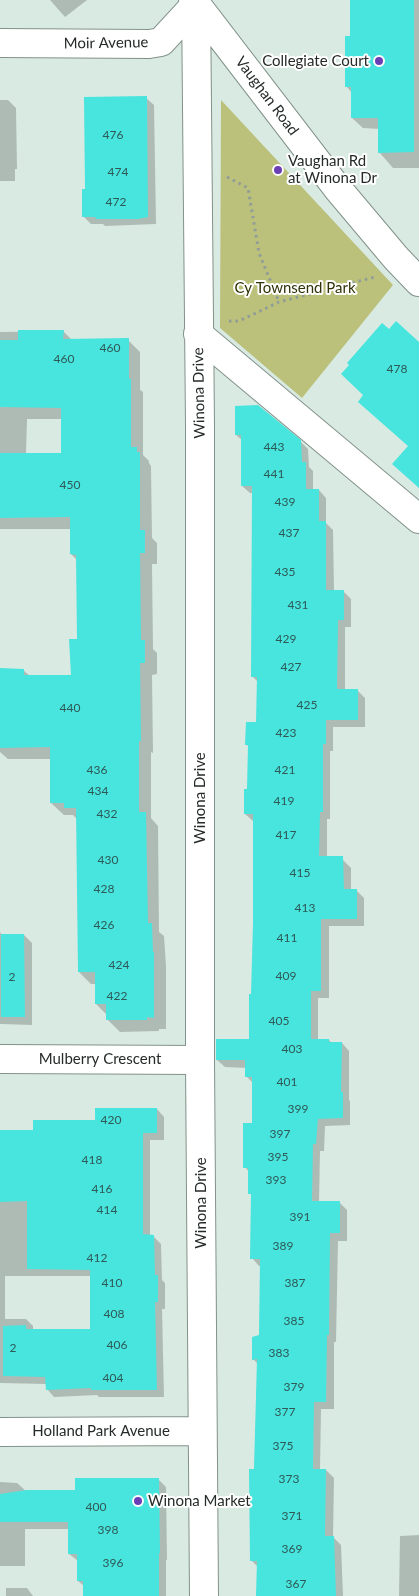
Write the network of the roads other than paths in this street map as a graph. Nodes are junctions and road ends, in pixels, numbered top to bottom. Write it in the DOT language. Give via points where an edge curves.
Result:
graph roads {
  1 [pos="195,1"];
  2 [pos="0,44"];
  3 [pos="419,282"];
  4 [pos="210,327"];
  5 [pos="419,519"];
  6 [pos="0,1059"];
  7 [pos="200,1060"];
  8 [pos="202,1430"];
  9 [pos="0,1432"];
  10 [pos="204,1596"];
  1 -- 2 [label="street, Moir Avenue" via="161,42"];
  1 -- 3 [label="street, Vaughan Road" via="338,189"];
  1 -- 4 [label="street, Winona Drive"];
  4 -- 5 [label="street"];
  4 -- 7 [label="street, Winona Drive" via="200,426"];
  6 -- 7 [label="street, Mulberry Crescent"];
  7 -- 8 [label="street, Winona Drive"];
  8 -- 9 [label="street, Holland Park Avenue"];
  8 -- 10 [label="street, Winona Drive"];
}
